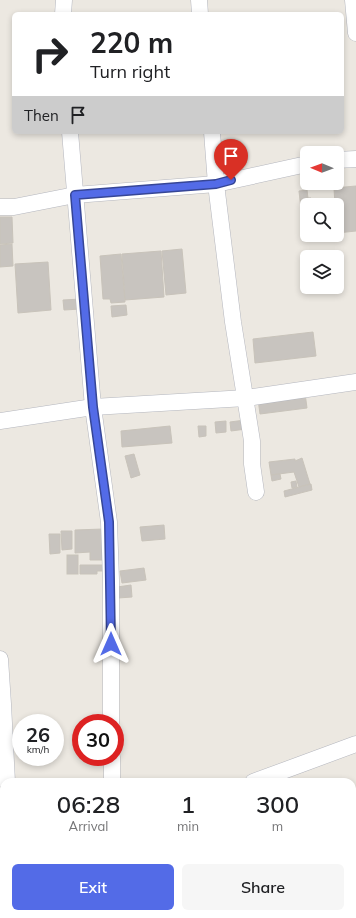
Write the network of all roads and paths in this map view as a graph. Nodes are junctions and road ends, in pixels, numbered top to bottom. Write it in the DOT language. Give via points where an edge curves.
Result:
graph roads {
  1 [pos="64,0"];
  2 [pos="199,0"];
  3 [pos="353,0"];
  4 [pos="63,12"];
  5 [pos="200,12"];
  6 [pos="356,33"];
  7 [pos="70,134"];
  8 [pos="212,134"];
  9 [pos="344,160"];
  10 [pos="356,160"];
  11 [pos="300,166"];
  12 [pos="216,184"];
  13 [pos="75,195"];
  14 [pos="0,207"];
  15 [pos="356,382"];
  16 [pos="246,398"];
  17 [pos="93,407"];
  18 [pos="0,421"];
  19 [pos="256,492"];
  20 [pos="0,659"];
  21 [pos="2,704"];
  22 [pos="112,714"];
  23 [pos="356,744"];
  24 [pos="112,766"];
  25 [pos="7,778"];
  26 [pos="112,778"];
  27 [pos="264,778"];
  1 -- 4 [label="street"];
  2 -- 5 [label="street"];
  3 -- 6 [label="street"];
  7 -- 13 [label="street"];
  8 -- 12 [label="street"];
  9 -- 10 [label="street"];
  11 -- 12 [label="street"];
  12 -- 13 [label="street"];
  12 -- 16 [label="street" via="233,322"];
  13 -- 14 [label="street" via="14,207"];
  13 -- 17 [label="street"];
  15 -- 16 [label="street"];
  16 -- 17 [label="street"];
  16 -- 19 [label="street"];
  17 -- 18 [label="street"];
  17 -- 22 [label="street" via="109,522"];
  20 -- 21 [label="street"];
  21 -- 25 [label="street"];
  23 -- 27 [label="street"];
  24 -- 26 [label="street"];
}
